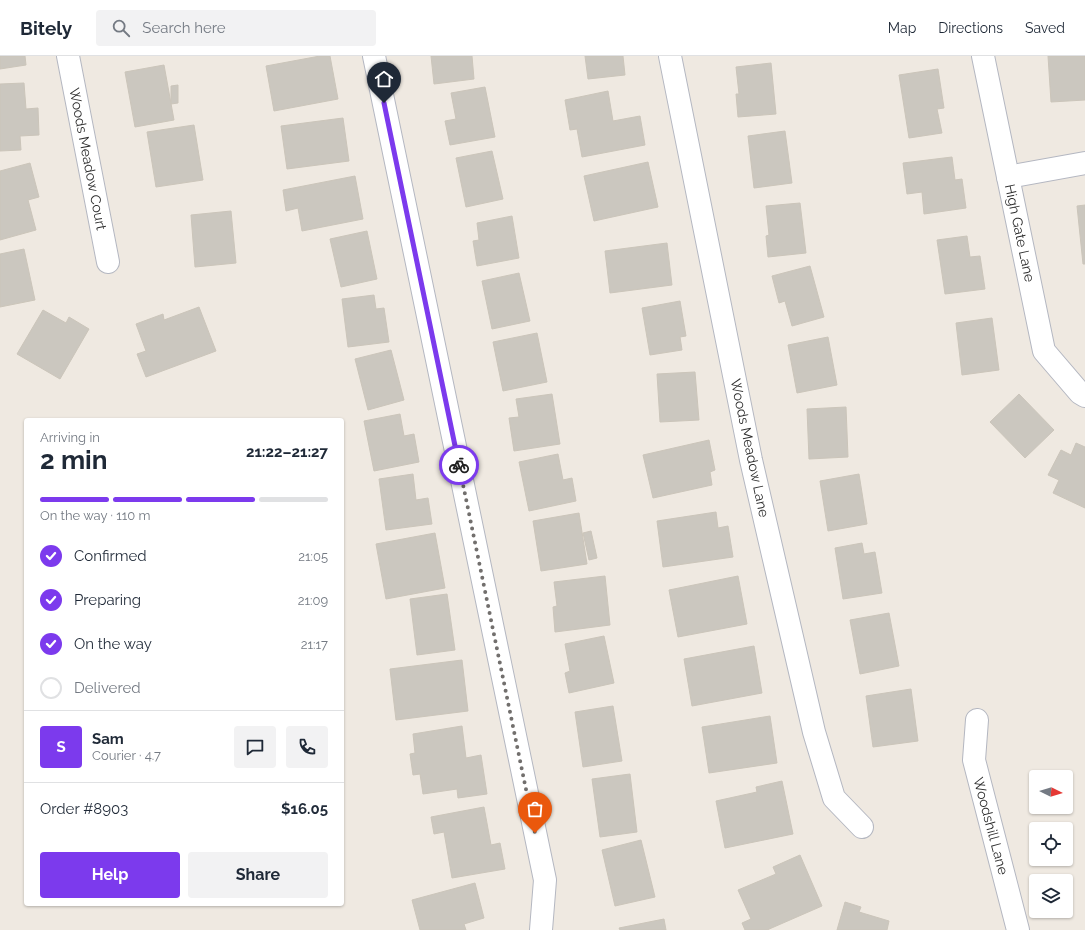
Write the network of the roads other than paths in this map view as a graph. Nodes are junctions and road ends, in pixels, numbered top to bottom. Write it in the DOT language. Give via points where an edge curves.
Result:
graph roads {
  1 [pos="68,56"];
  2 [pos="374,56"];
  3 [pos="670,56"];
  4 [pos="982,56"];
  5 [pos="1085,162"];
  6 [pos="1008,177"];
  7 [pos="108,262"];
  8 [pos="1085,396"];
  9 [pos="977,720"];
  10 [pos="862,827"];
  11 [pos="541,930"];
  12 [pos="1018,930"];
  1 -- 7 [label="street, Woods Meadow Court"];
  2 -- 11 [label="street" via="545,880"];
  3 -- 10 [label="street, Woods Meadow Lane" via="752,460 814,732 834,798"];
  4 -- 6 [label="street, High Gate Lane"];
  5 -- 6 [label="street"];
  6 -- 8 [label="street, High Gate Lane" via="1044,351 1080,394"];
  9 -- 12 [label="street, Woodshill Lane" via="974,760"];
}
